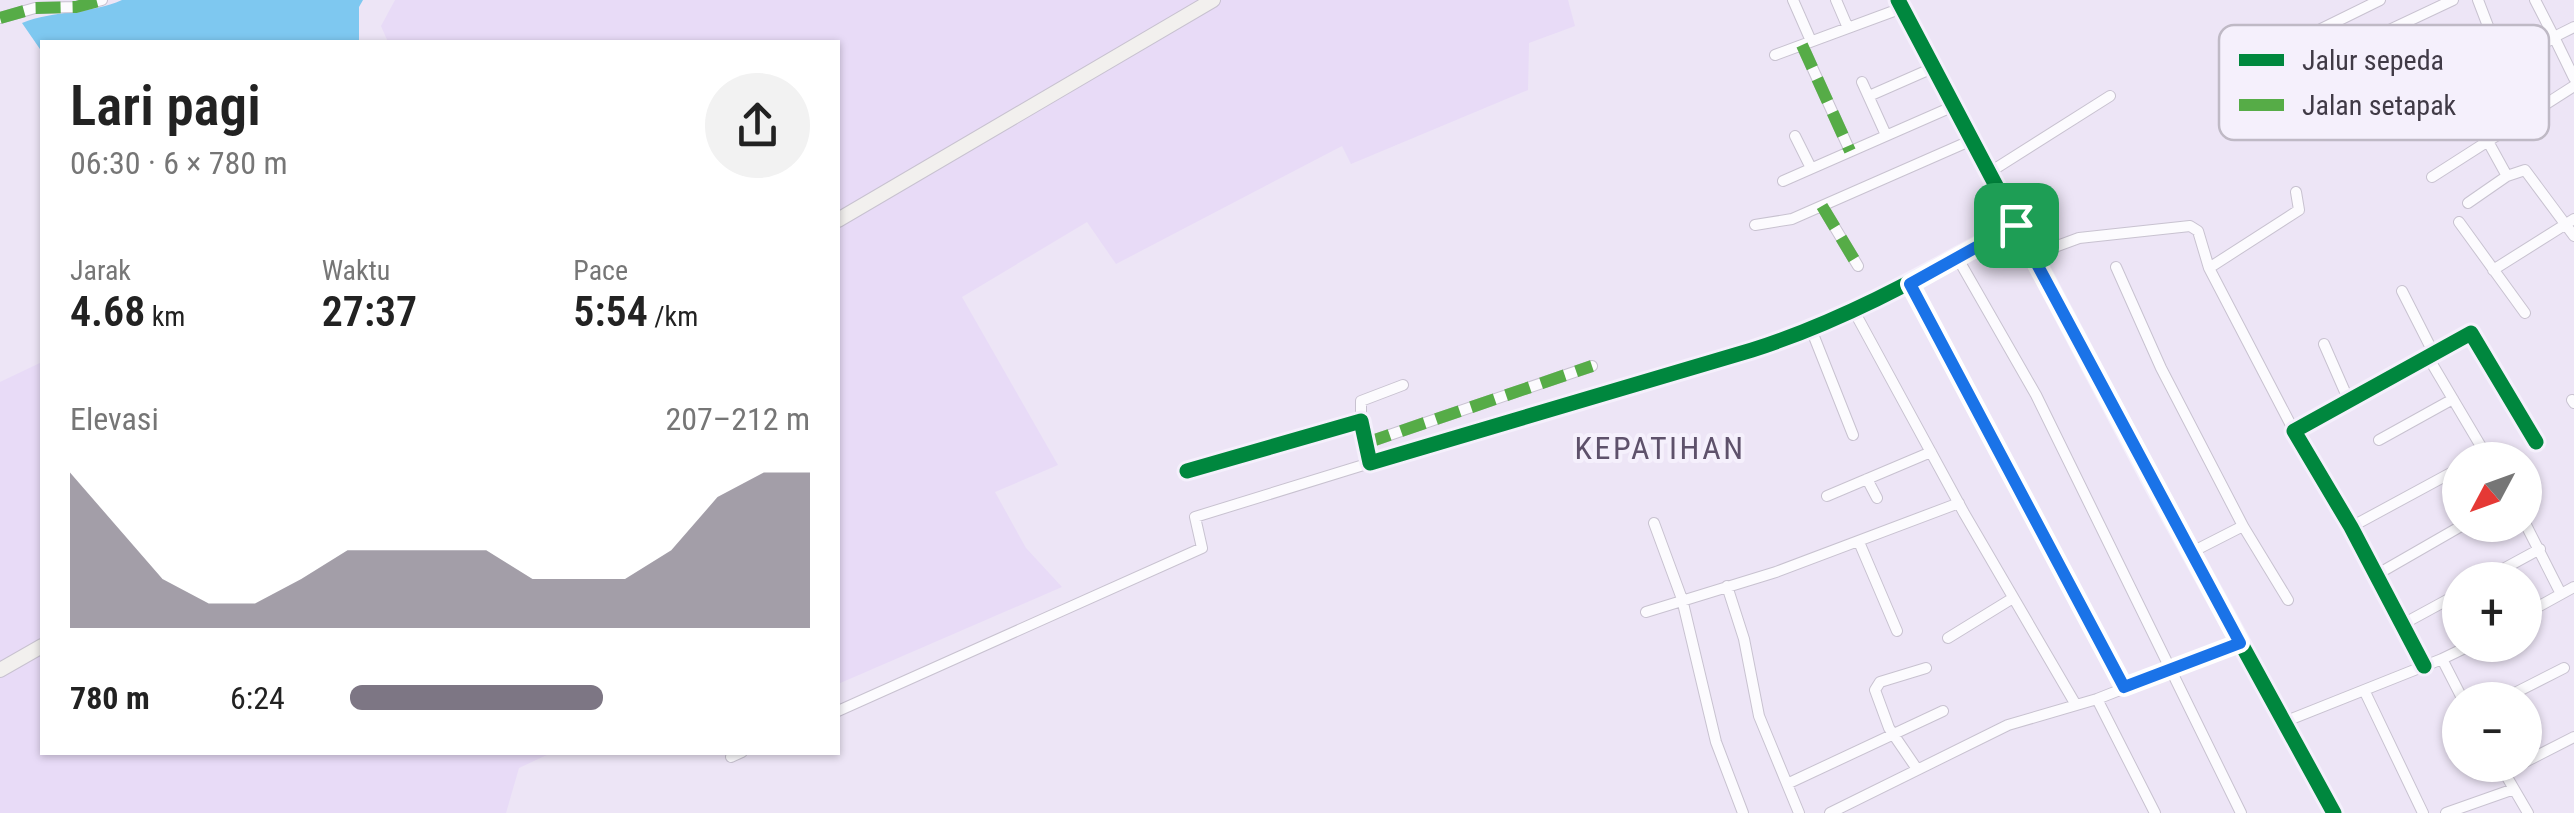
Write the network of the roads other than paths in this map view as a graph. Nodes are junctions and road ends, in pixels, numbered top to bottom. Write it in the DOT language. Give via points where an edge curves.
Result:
graph roads {
  1 [pos="102,0"];
  2 [pos="1213,0"];
  3 [pos="1793,0"];
  4 [pos="1836,0"];
  5 [pos="2380,0"];
  6 [pos="2454,0"];
  7 [pos="2478,0"];
  8 [pos="2535,0"];
  9 [pos="1900,4"];
  10 [pos="0,18"];
  11 [pos="2330,25"];
  12 [pos="2399,25"];
  13 [pos="2487,25"];
  14 [pos="2548,25"];
  15 [pos="2574,27"];
  16 [pos="1848,28"];
  17 [pos="2549,28"];
  18 [pos="2554,38"];
  19 [pos="2549,41"];
  20 [pos="1807,43"];
  21 [pos="1775,55"];
  22 [pos="1934,67"];
  23 [pos="2574,78"];
  24 [pos="1862,82"];
  25 [pos="2574,86"];
  26 [pos="1869,96"];
  27 [pos="2110,96"];
  28 [pos="2549,102"];
  29 [pos="1954,106"];
  30 [pos="1886,135"];
  31 [pos="1796,136"];
  32 [pos="1972,140"];
  33 [pos="2491,140"];
  34 [pos="2488,142"];
  35 [pos="1850,151"];
  36 [pos="1811,168"];
  37 [pos="1990,172"];
  38 [pos="2507,176"];
  39 [pos="2432,177"];
  40 [pos="1783,181"];
  41 [pos="2296,192"];
  42 [pos="2468,204"];
  43 [pos="1822,206"];
  44 [pos="840,219"];
  45 [pos="2459,222"];
  46 [pos="2570,222"];
  47 [pos="1755,225"];
  48 [pos="2016,225"];
  49 [pos="2574,236"];
  50 [pos="2033,255"];
  51 [pos="1957,257"];
  52 [pos="1858,266"];
  53 [pos="2116,267"];
  54 [pos="2209,268"];
  55 [pos="2493,270"];
  56 [pos="1910,284"];
  57 [pos="2402,291"];
  58 [pos="1854,311"];
  59 [pos="2525,313"];
  60 [pos="1811,329"];
  61 [pos="2324,344"];
  62 [pos="2431,355"];
  63 [pos="1592,366"];
  64 [pos="1403,385"];
  65 [pos="1541,385"];
  66 [pos="2453,399"];
  67 [pos="2349,401"];
  68 [pos="1548,408"];
  69 [pos="1362,421"];
  70 [pos="2294,430"];
  71 [pos="1853,435"];
  72 [pos="2379,440"];
  73 [pos="2475,442"];
  74 [pos="2536,442"];
  75 [pos="1366,443"];
  76 [pos="1931,452"];
  77 [pos="1370,463"];
  78 [pos="1187,471"];
  79 [pos="2442,478"];
  80 [pos="1868,479"];
  81 [pos="1828,496"];
  82 [pos="1876,498"];
  83 [pos="1959,503"];
  84 [pos="1654,523"];
  85 [pos="2243,526"];
  86 [pos="2350,527"];
  87 [pos="2442,537"];
  88 [pos="1859,542"];
  89 [pos="2536,542"];
  90 [pos="2540,549"];
  91 [pos="2190,553"];
  92 [pos="2516,562"];
  93 [pos="2376,575"];
  94 [pos="1727,586"];
  95 [pos="2574,587"];
  96 [pos="2561,594"];
  97 [pos="2014,598"];
  98 [pos="1682,599"];
  99 [pos="2288,600"];
  100 [pos="2442,602"];
  101 [pos="2542,605"];
  102 [pos="1646,612"];
  103 [pos="2403,624"];
  104 [pos="1897,631"];
  105 [pos="1948,638"];
  106 [pos="2240,643"];
  107 [pos="40,647"];
  108 [pos="2442,659"];
  109 [pos="2424,666"];
  110 [pos="1926,668"];
  111 [pos="2172,668"];
  112 [pos="2564,668"];
  113 [pos="0,670"];
  114 [pos="2537,682"];
  115 [pos="2124,687"];
  116 [pos="2365,692"];
  117 [pos="2097,700"];
  118 [pos="2076,705"];
  119 [pos="840,710"];
  120 [pos="1943,711"];
  121 [pos="2284,722"];
  122 [pos="1894,734"];
  123 [pos="2574,736"];
  124 [pos="2542,753"];
  125 [pos="1918,769"];
  126 [pos="2509,782"];
  127 [pos="1787,784"];
  128 [pos="2514,790"];
  129 [pos="1743,813"];
  130 [pos="1799,813"];
  131 [pos="1830,813"];
  132 [pos="2155,813"];
  133 [pos="2241,813"];
  134 [pos="2334,813"];
  135 [pos="2424,813"];
  136 [pos="2446,813"];
  137 [pos="2528,813"];
  1 -- 10 [label="street"];
  2 -- 44 [label="street"];
  3 -- 20 [label="street"];
  4 -- 16 [label="street"];
  5 -- 11 [label="street"];
  6 -- 12 [label="street"];
  7 -- 13 [label="street"];
  8 -- 14 [label="street"];
  9 -- 16 [label="street"];
  9 -- 22 [label="street"];
  15 -- 18 [label="street"];
  16 -- 20 [label="street"];
  17 -- 18 [label="street"];
  18 -- 19 [label="street"];
  18 -- 23 [label="street"];
  20 -- 21 [label="street"];
  20 -- 35 [label="street"];
  22 -- 26 [label="street"];
  22 -- 29 [label="street"];
  24 -- 26 [label="street"];
  25 -- 28 [label="street"];
  26 -- 30 [label="street"];
  27 -- 37 [label="street"];
  29 -- 30 [label="street"];
  29 -- 32 [label="street"];
  30 -- 35 [label="street"];
  31 -- 36 [label="street"];
  32 -- 37 [label="street"];
  32 -- 43 [label="street"];
  33 -- 34 [label="street"];
  34 -- 38 [label="street"];
  34 -- 39 [label="street"];
  35 -- 36 [label="street"];
  36 -- 40 [label="street"];
  37 -- 48 [label="street"];
  38 -- 42 [label="street"];
  38 -- 46 [label="street" via="2527,171"];
  41 -- 54 [label="street" via="2299,210"];
  43 -- 47 [label="street"];
  43 -- 52 [label="street"];
  45 -- 55 [label="street"];
  46 -- 49 [label="street"];
  46 -- 55 [label="street"];
  48 -- 50 [label="street"];
  48 -- 51 [label="street"];
  50 -- 54 [label="street" via="2079,238 2190,226 2198,231"];
  50 -- 91 [label="street"];
  51 -- 56 [label="street"];
  51 -- 111 [label="street" via="2036,396"];
  53 -- 85 [label="street"];
  54 -- 70 [label="street"];
  55 -- 59 [label="street"];
  56 -- 58 [label="street"];
  56 -- 115 [label="street"];
  57 -- 62 [label="street"];
  58 -- 60 [label="street"];
  58 -- 76 [label="street"];
  60 -- 68 [label="street"];
  60 -- 71 [label="street"];
  61 -- 67 [label="street"];
  62 -- 66 [label="street"];
  62 -- 67 [label="street"];
  62 -- 74 [label="street" via="2474,334"];
  63 -- 65 [label="street"];
  64 -- 69 [label="street" via="1360,402"];
  65 -- 68 [label="street"];
  65 -- 75 [label="street"];
  66 -- 72 [label="street"];
  66 -- 73 [label="street"];
  67 -- 70 [label="street"];
  68 -- 77 [label="street"];
  69 -- 75 [label="street"];
  69 -- 78 [label="street"];
  70 -- 86 [label="street"];
  75 -- 77 [label="street"];
  76 -- 80 [label="street"];
  76 -- 83 [label="street"];
  77 -- 119 [label="street" via="1195,517 1202,548"];
  79 -- 86 [label="street"];
  80 -- 81 [label="street"];
  80 -- 82 [label="street"];
  83 -- 88 [label="street"];
  83 -- 97 [label="street"];
  84 -- 98 [label="street"];
  85 -- 91 [label="street"];
  85 -- 99 [label="street"];
  86 -- 93 [label="street"];
  87 -- 93 [label="street"];
  88 -- 94 [label="street"];
  88 -- 104 [label="street"];
  89 -- 90 [label="street"];
  90 -- 92 [label="street"];
  90 -- 96 [label="street"];
  91 -- 106 [label="street"];
  93 -- 103 [label="street"];
  94 -- 98 [label="street"];
  94 -- 127 [label="street" via="1759,716"];
  95 -- 96 [label="street"];
  96 -- 101 [label="street"];
  97 -- 105 [label="street"];
  97 -- 118 [label="street"];
  98 -- 102 [label="street"];
  98 -- 129 [label="street" via="1716,742"];
  100 -- 103 [label="street"];
  103 -- 109 [label="street"];
  106 -- 111 [label="street"];
  106 -- 121 [label="street"];
  107 -- 113 [label="street"];
  108 -- 109 [label="street"];
  109 -- 116 [label="street"];
  110 -- 122 [label="street" via="1876,686"];
  111 -- 115 [label="street"];
  111 -- 133 [label="street"];
  112 -- 114 [label="street"];
  115 -- 117 [label="street"];
  116 -- 121 [label="street"];
  116 -- 135 [label="street"];
  117 -- 118 [label="street"];
  117 -- 132 [label="street"];
  118 -- 125 [label="street" via="2008,725"];
  120 -- 122 [label="street"];
  121 -- 134 [label="street"];
  122 -- 125 [label="street"];
  122 -- 127 [label="street"];
  123 -- 124 [label="street"];
  125 -- 131 [label="street"];
  126 -- 128 [label="street"];
  127 -- 130 [label="street"];
  128 -- 136 [label="street"];
  128 -- 137 [label="street"];
}
